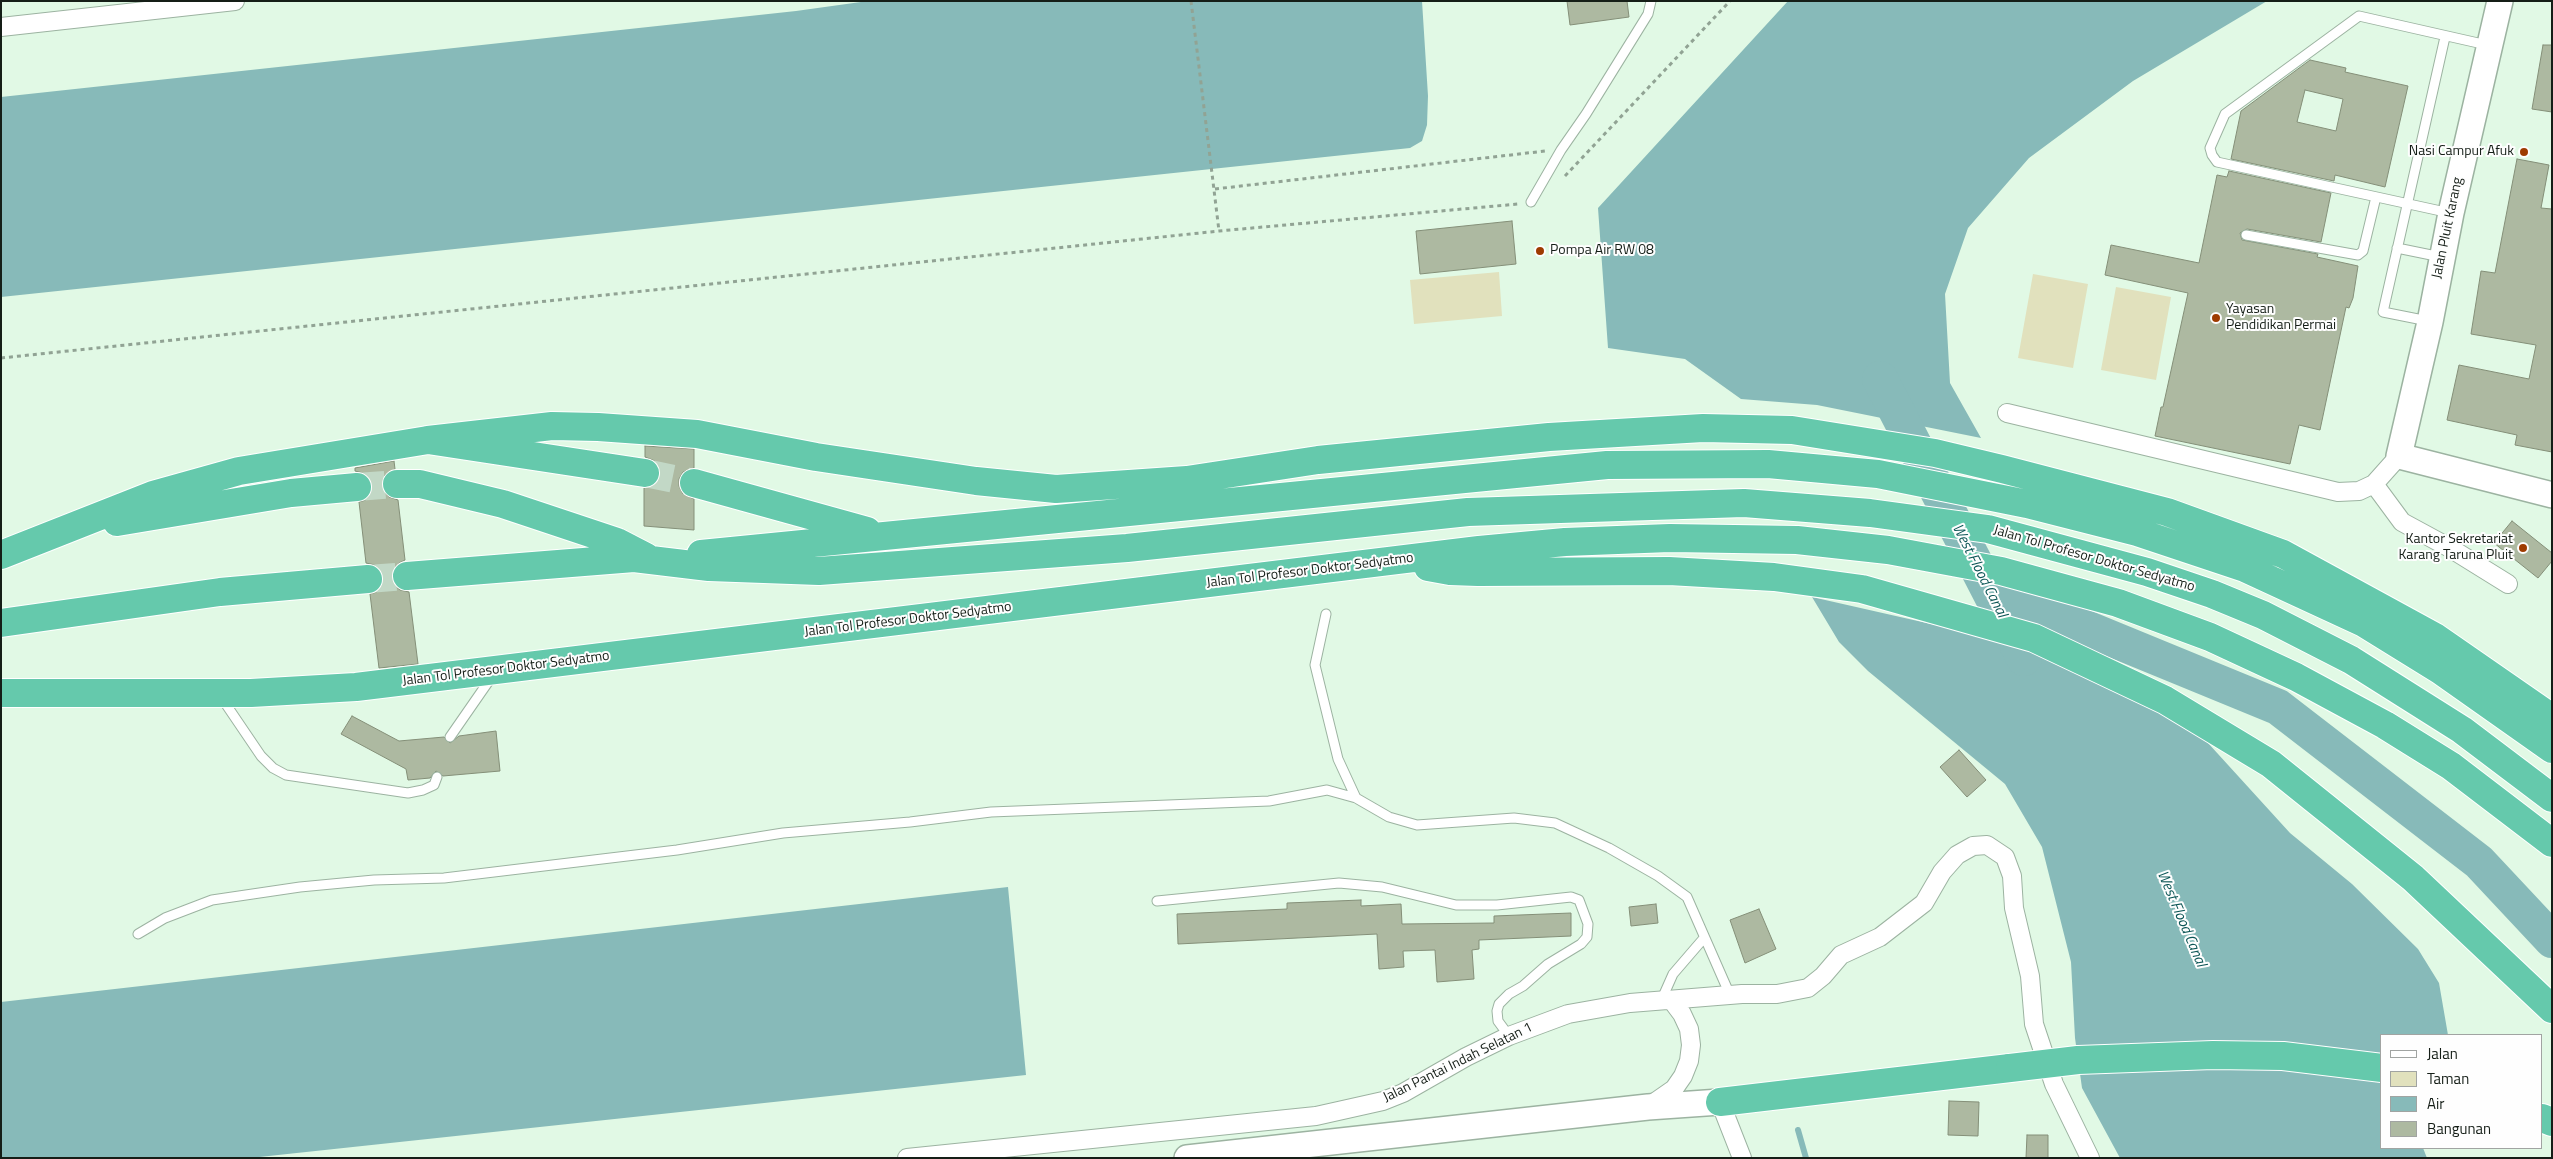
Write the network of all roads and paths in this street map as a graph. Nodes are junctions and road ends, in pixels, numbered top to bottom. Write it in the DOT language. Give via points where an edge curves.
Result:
graph roads {
  1 [pos="235,1"];
  2 [pos="1192,1"];
  3 [pos="1650,1"];
  4 [pos="1730,1"];
  5 [pos="2500,1"];
  6 [pos="1,27"];
  7 [pos="2445,37"];
  8 [pos="2489,45"];
  9 [pos="1561,150"];
  10 [pos="1565,176"];
  11 [pos="1215,190"];
  12 [pos="2376,197"];
  13 [pos="1531,202"];
  14 [pos="2406,204"];
  15 [pos="2450,213"];
  16 [pos="1219,232"];
  17 [pos="2246,235"];
  18 [pos="2397,248"];
  19 [pos="2442,257"];
  20 [pos="2430,322"];
  21 [pos="1,358"];
  22 [pos="2007,413"];
  23 [pos="428,440"];
  24 [pos="2399,456"];
  25 [pos="644,473"];
  26 [pos="694,483"];
  27 [pos="397,484"];
  28 [pos="2374,484"];
  29 [pos="357,487"];
  30 [pos="2552,495"];
  31 [pos="64,530"];
  32 [pos="883,535"];
  33 [pos="1,555"];
  34 [pos="653,560"];
  35 [pos="1401,561"];
  36 [pos="407,576"];
  37 [pos="368,579"];
  38 [pos="2508,584"];
  39 [pos="1326,614"];
  40 [pos="1,623"];
  41 [pos="496,671"];
  42 [pos="1,692"];
  43 [pos="217,693"];
  44 [pos="2552,718"];
  45 [pos="450,737"];
  46 [pos="2552,749"];
  47 [pos="437,777"];
  48 [pos="1356,798"];
  49 [pos="2552,798"];
  50 [pos="2552,844"];
  51 [pos="1157,901"];
  52 [pos="138,934"];
  53 [pos="1704,938"];
  54 [pos="1730,996"];
  55 [pos="1667,1002"];
  56 [pos="2552,1009"];
  57 [pos="1509,1036"];
  58 [pos="2380,1068"];
  59 [pos="1648,1106"];
  60 [pos="1724,1111"];
  61 [pos="907,1158"];
  62 [pos="1187,1158"];
  63 [pos="1742,1158"];
  64 [pos="2090,1158"];
  1 -- 6 [label="street"];
  2 -- 11 [label="path"];
  3 -- 9 [label="lane" via="1648,14"];
  4 -- 10 [label="path"];
  5 -- 8 [label="street, Jalan Pluit Karang"];
  7 -- 8 [label="lane"];
  7 -- 12 [label="lane" via="2359,16 2225,114 2210,148 2217,162"];
  7 -- 14 [label="lane"];
  8 -- 15 [label="street, Jalan Pluit Karang"];
  9 -- 11 [label="path"];
  9 -- 13 [label="lane"];
  11 -- 16 [label="path"];
  12 -- 14 [label="lane"];
  12 -- 17 [label="lane" via="2363,251 2358,255"];
  13 -- 16 [label="path"];
  14 -- 15 [label="lane"];
  14 -- 18 [label="lane"];
  15 -- 19 [label="street, Jalan Pluit Karang"];
  16 -- 21 [label="path"];
  18 -- 19 [label="lane"];
  18 -- 20 [label="lane" via="2383,312"];
  19 -- 20 [label="street, Jalan Pluit Karang"];
  20 -- 24 [label="street, Jalan Pluit Karang"];
  22 -- 28 [label="street" via="2338,492 2359,490"];
  23 -- 25 [label="highway"];
  23 -- 31 [label="highway" via="239,470 153,495"];
  23 -- 44 [label="highway" via="552,426 608,427 697,434 816,457 976,481 1056,489 1187,480 1318,460 1548,437 1704,428 1792,430 1935,453 2002,468 2168,512 2283,554 2435,637"];
  24 -- 28 [label="street"];
  24 -- 30 [label="street"];
  26 -- 32 [label="highway, Jalan Tol Profesor Doktor Sedyatmo"];
  27 -- 34 [label="highway" via="420,484 503,504 617,542"];
  28 -- 38 [label="street" via="2402,522"];
  29 -- 31 [label="highway" via="291,492"];
  31 -- 33 [label="highway"];
  32 -- 34 [label="highway, Jalan Tol Profesor Doktor Sedyatmo"];
  32 -- 46 [label="highway, Jalan Tol Profesor Doktor Sedyatmo" via="1607,465 1768,464 1878,474 2028,504 2137,532 2245,568 2364,623 2440,670"];
  34 -- 36 [label="highway, Jalan Tol Profesor Doktor Sedyatmo" via="634,558"];
  34 -- 49 [label="highway, Jalan Tol Profesor Doktor Sedyatmo" via="709,567 819,572 1136,547 1468,512 1744,503 1870,513 1988,529 2147,572 2212,594 2351,660 2462,730"];
  35 -- 41 [label="highway, Jalan Tol Profesor Doktor Sedyatmo" via="1074,598"];
  35 -- 50 [label="highway, Jalan Tol Profesor Doktor Sedyatmo" via="1566,542 1670,538 1797,540 1888,550 2001,571 2118,603 2210,638 2296,677 2385,725 2451,766"];
  35 -- 56 [label="highway" via="1459,572 1669,572 1774,577 1862,589 2034,638 2166,700 2271,764 2413,878"];
  37 -- 40 [label="highway" via="220,592"];
  39 -- 48 [label="lane" via="1315,665 1338,759"];
  41 -- 43 [label="highway, Jalan Tol Profesor Doktor Sedyatmo" via="356,687"];
  41 -- 45 [label="lane"];
  42 -- 43 [label="highway, Jalan Tol Profesor Doktor Sedyatmo"];
  43 -- 47 [label="lane" via="262,756 273,768 286,775 408,793 434,785"];
  48 -- 52 [label="lane" via="1326,790 1268,801 991,812 783,833 668,851 444,878 300,887 212,900 165,918"];
  48 -- 53 [label="lane" via="1388,817 1417,825 1514,818 1555,823 1658,876 1687,897"];
  51 -- 57 [label="lane" via="1339,883 1382,887 1456,905 1497,905 1571,897 1579,900 1588,924 1587,937 1499,1004 1498,1020"];
  53 -- 54 [label="lane"];
  53 -- 55 [label="lane" via="1673,974"];
  54 -- 55 [label="street, Jalan Pantai Indah Selatan 1"];
  54 -- 64 [label="street, Jalan Pantai Indah Selatan 1" via="1777,994 1808,988 1841,955 1880,937 1924,903 1942,872 1957,855 1973,846 1987,845 2006,857 2030,976 2034,1024 2054,1084"];
  55 -- 57 [label="street, Jalan Pantai Indah Selatan 1" via="1630,1003 1583,1011"];
  55 -- 59 [label="street" via="1682,1014 1688,1029 1689,1061 1684,1076 1674,1089"];
  57 -- 61 [label="street, Jalan Pantai Indah Selatan 1" via="1404,1093 1354,1109 1316,1116"];
  58 -- 60 [label="highway, bridge" via="2283,1056 2078,1060"];
  59 -- 60 [label="street"];
  59 -- 62 [label="street"];
  60 -- 63 [label="street"];
}
